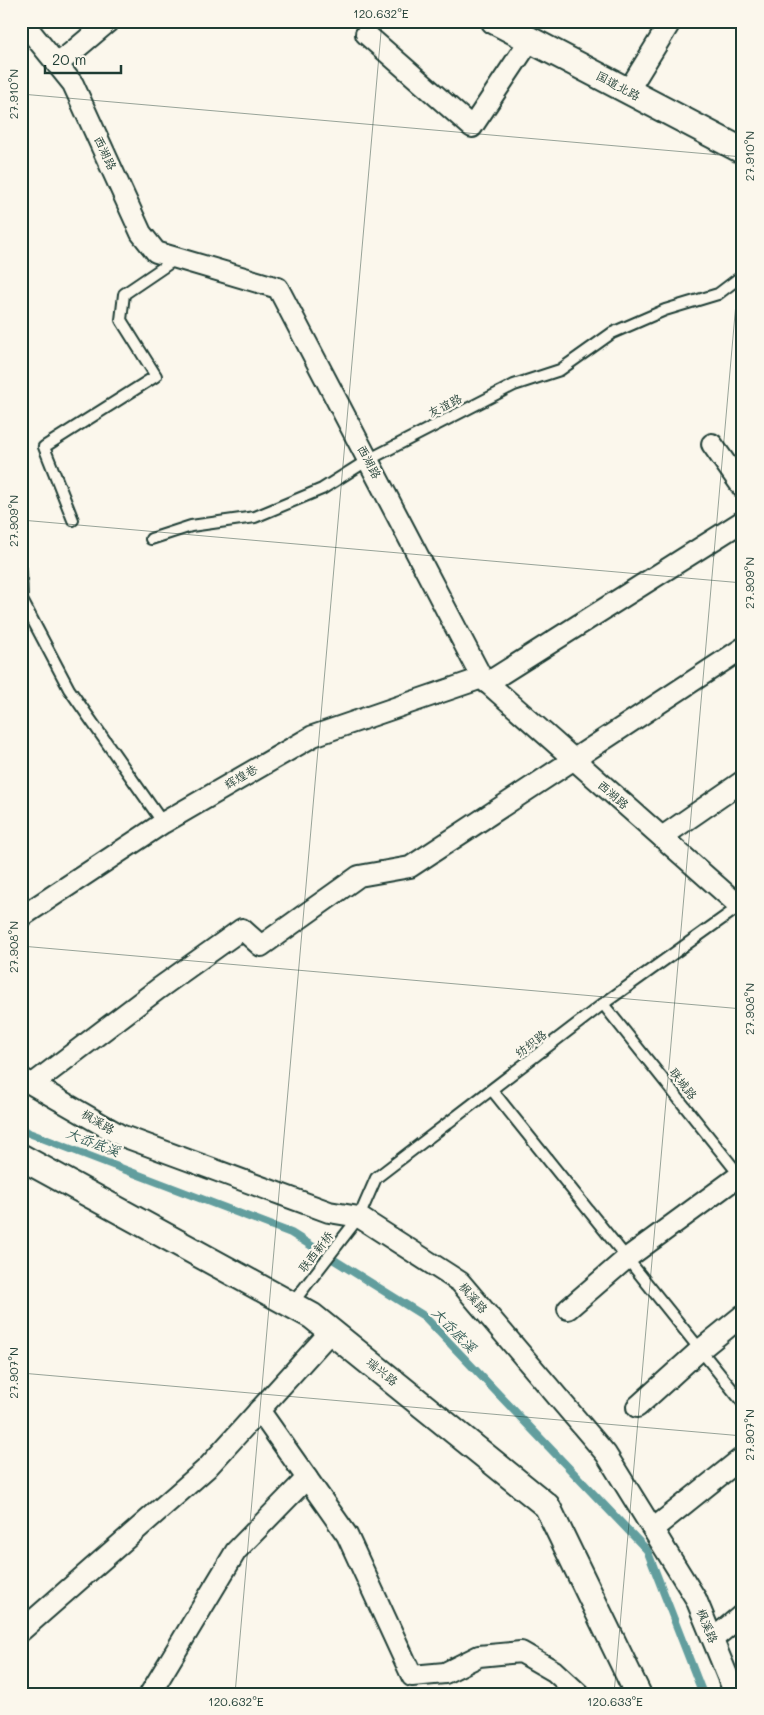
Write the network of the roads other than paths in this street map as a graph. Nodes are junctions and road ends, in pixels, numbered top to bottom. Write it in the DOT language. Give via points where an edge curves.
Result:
graph roads {
  1 [pos="22,21"];
  2 [pos="109,21"];
  3 [pos="671,21"];
  4 [pos="515,29"];
  5 [pos="366,34"];
  6 [pos="58,64"];
  7 [pos="628,91"];
  8 [pos="741,146"];
  9 [pos="177,258"];
  10 [pos="743,275"];
  11 [pos="712,444"];
  12 [pos="368,460"];
  13 [pos="743,488"];
  14 [pos="73,520"];
  15 [pos="743,520"];
  16 [pos="151,539"];
  17 [pos="21,571"];
  18 [pos="743,648"];
  19 [pos="484,681"];
  20 [pos="572,758"];
  21 [pos="743,782"];
  22 [pos="163,823"];
  23 [pos="662,837"];
  24 [pos="742,907"];
  25 [pos="21,917"];
  26 [pos="603,1004"];
  27 [pos="27,1081"];
  28 [pos="492,1090"];
  29 [pos="21,1157"];
  30 [pos="742,1176"];
  31 [pos="359,1218"];
  32 [pos="627,1258"];
  33 [pos="293,1302"];
  34 [pos="568,1309"];
  35 [pos="743,1315"];
  36 [pos="331,1332"];
  37 [pos="700,1350"];
  38 [pos="743,1403"];
  39 [pos="636,1407"];
  40 [pos="260,1410"];
  41 [pos="743,1457"];
  42 [pos="307,1478"];
  43 [pos="653,1529"];
  44 [pos="743,1614"];
  45 [pos="21,1631"];
  46 [pos="713,1639"];
  47 [pos="150,1694"];
  48 [pos="579,1694"];
  49 [pos="638,1694"];
  50 [pos="735,1694"];
  1 -- 6 [label="street, 西湖路"];
  2 -- 6 [label="street"];
  3 -- 7 [label="street"];
  4 -- 5 [label="street" via="472,127"];
  4 -- 7 [label="street, 国道北路"];
  6 -- 9 [label="street, 西湖路" via="73,84 141,233 156,252"];
  7 -- 8 [label="street, 国道北路"];
  9 -- 12 [label="street, 西湖路" via="278,288"];
  9 -- 14 [label="lane" via="124,294 121,320 156,376 44,448"];
  10 -- 12 [label="lane, 友谊路" via="718,294 665,310 612,333 560,370 514,385"];
  11 -- 13 [label="street"];
  12 -- 16 [label="lane, 友谊路" via="322,489 255,517 191,526"];
  12 -- 19 [label="street, 西湖路"];
  15 -- 19 [label="street, 辉煌巷"];
  17 -- 22 [label="lane" via="22,600 69,689"];
  18 -- 20 [label="street"];
  19 -- 20 [label="street, 西湖路"];
  19 -- 22 [label="street, 辉煌巷" via="313,736"];
  20 -- 23 [label="street, 西湖路"];
  20 -- 27 [label="street" via="410,866 359,876 261,946 242,929"];
  21 -- 23 [label="street"];
  22 -- 25 [label="street, 辉煌巷"];
  23 -- 24 [label="street, 西湖路"];
  24 -- 26 [label="lane, 纺织路"];
  26 -- 28 [label="lane, 纺织路"];
  26 -- 30 [label="lane, 联城路"];
  27 -- 31 [label="street, 枫溪路" via="120,1135 329,1212"];
  28 -- 31 [label="lane, 纺织路" via="376,1178"];
  28 -- 32 [label="lane"];
  29 -- 33 [label="street, 瑞兴路"];
  30 -- 32 [label="street"];
  31 -- 33 [label="lane, 联西新桥"];
  31 -- 43 [label="street, 枫溪路" via="460,1282 606,1454"];
  32 -- 34 [label="street"];
  32 -- 37 [label="lane"];
  33 -- 36 [label="street, 瑞兴路"];
  35 -- 37 [label="street"];
  36 -- 40 [label="street"];
  36 -- 49 [label="street, 瑞兴路" via="547,1506"];
  37 -- 38 [label="lane"];
  37 -- 39 [label="street"];
  40 -- 42 [label="street"];
  40 -- 45 [label="street" via="207,1468"];
  41 -- 43 [label="street"];
  42 -- 47 [label="street" via="236,1551"];
  42 -- 48 [label="street" via="347,1535 412,1676 445,1673 479,1656 521,1652 554,1671"];
  43 -- 46 [label="street, 枫溪路" via="696,1599"];
  44 -- 46 [label="street"];
  46 -- 50 [label="street, 枫溪路"];
}
